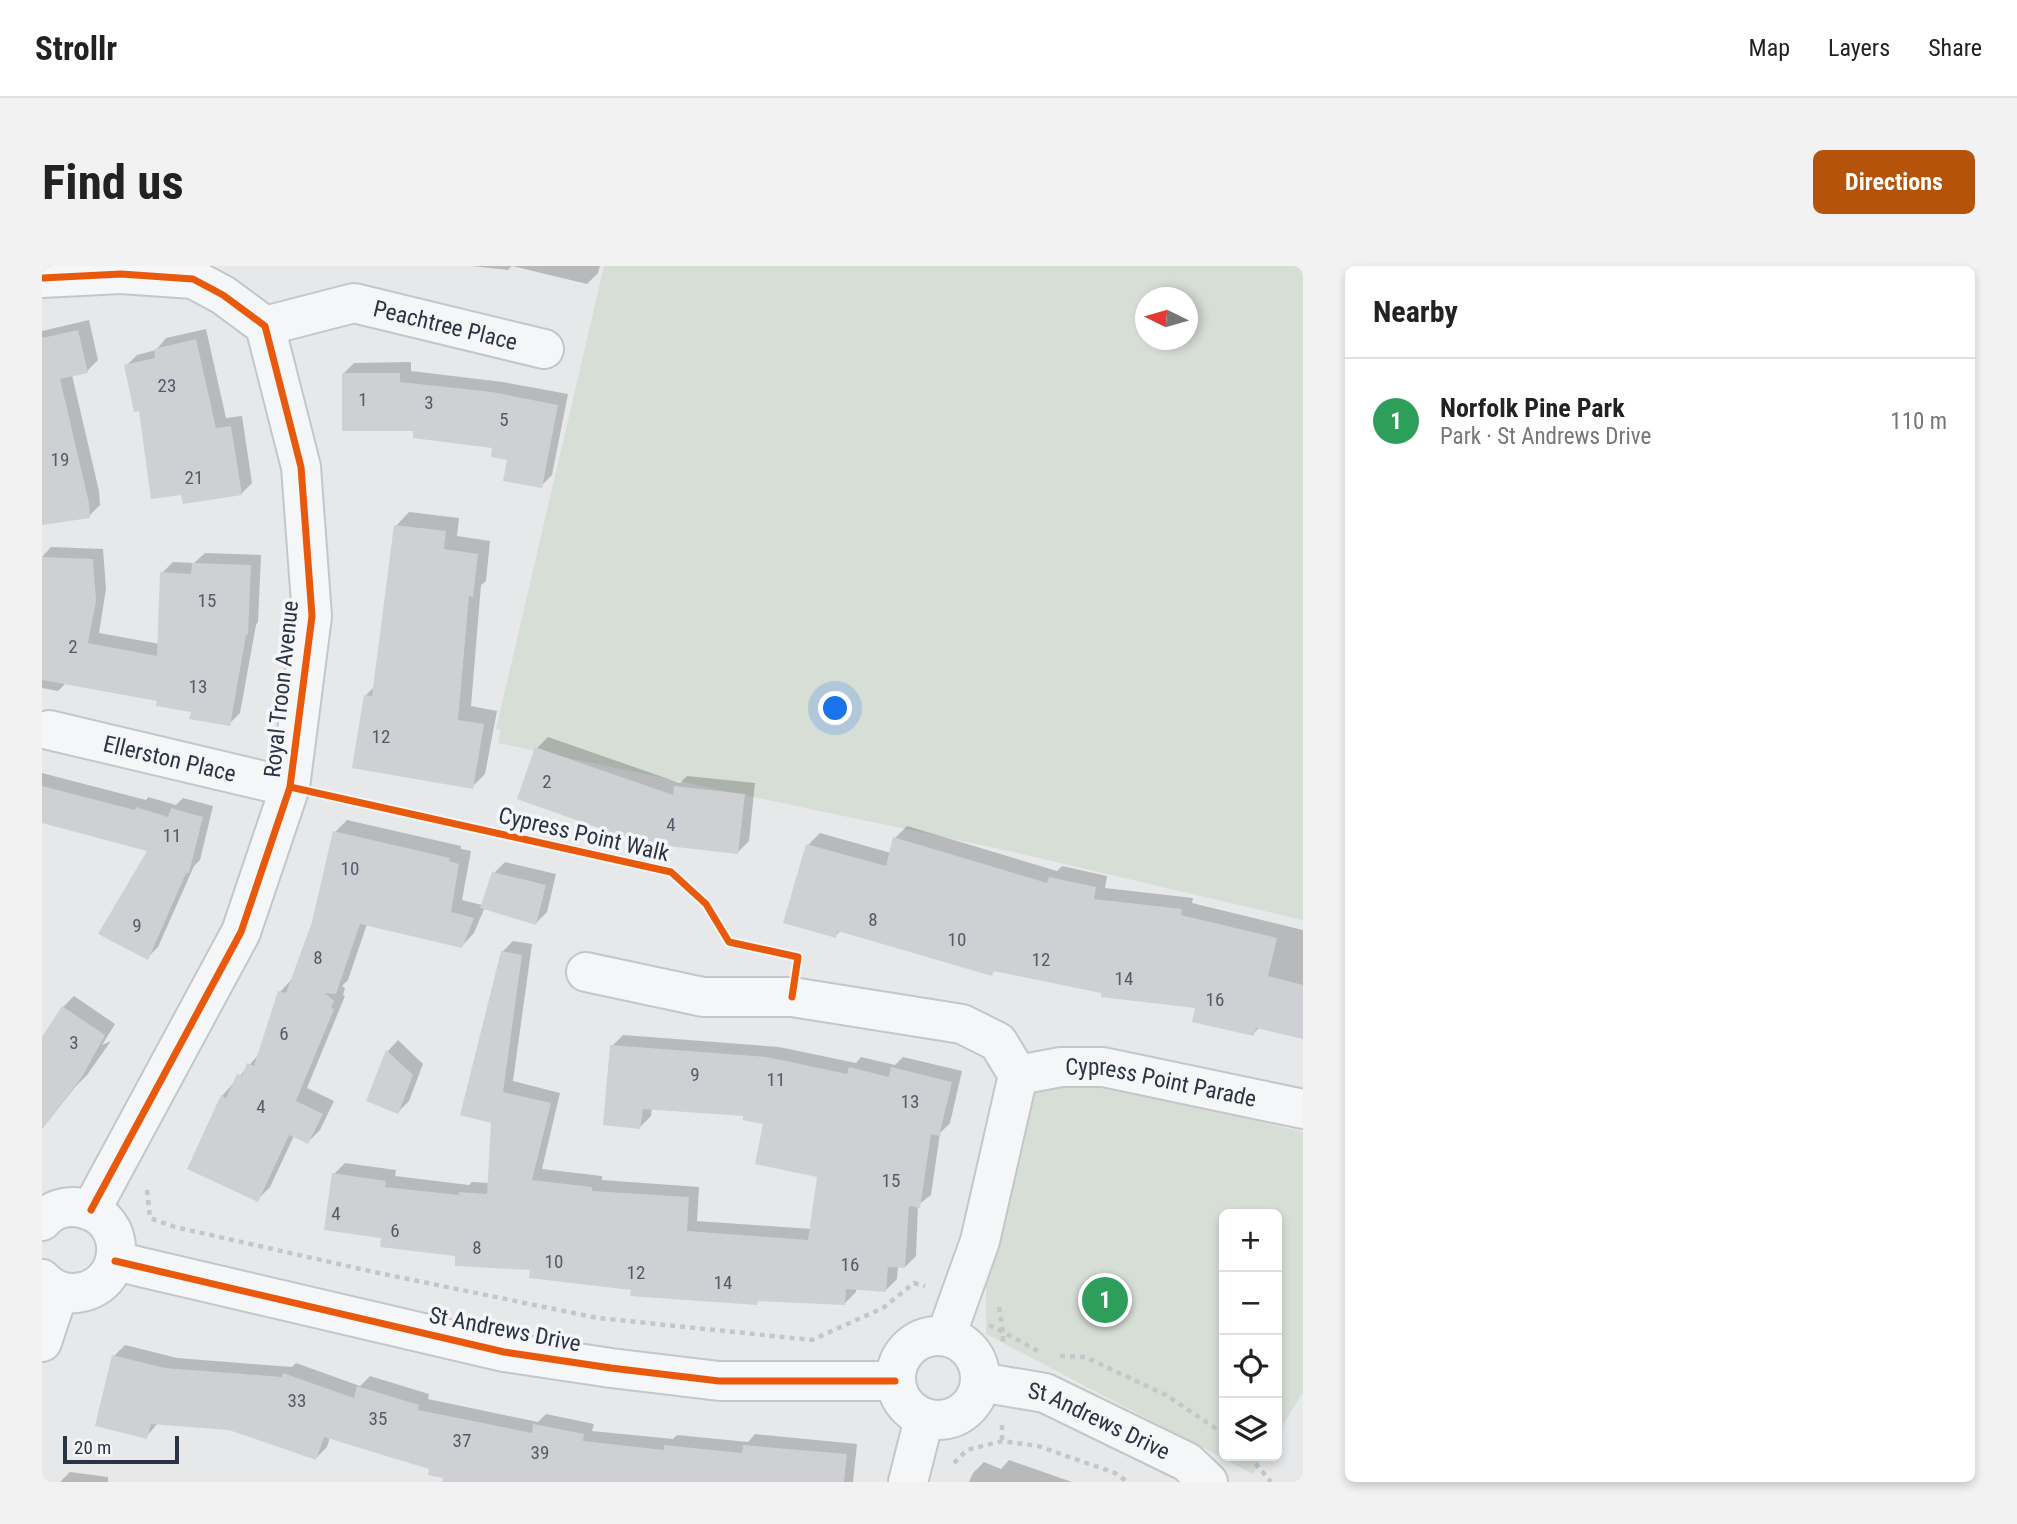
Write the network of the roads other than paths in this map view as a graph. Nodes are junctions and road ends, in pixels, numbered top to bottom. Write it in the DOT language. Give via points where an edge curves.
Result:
graph roads {
  1 [pos="42,278"];
  2 [pos="265,326"];
  3 [pos="544,349"];
  4 [pos="49,730"];
  5 [pos="290,787"];
  6 [pos="586,972"];
  7 [pos="1018,1075"];
  8 [pos="1303,1109"];
  9 [pos="91,1210"];
  10 [pos="42,1221"];
  11 [pos="116,1261"];
  12 [pos="51,1285"];
  13 [pos="951,1323"];
  14 [pos="42,1342"];
  15 [pos="895,1381"];
  16 [pos="991,1383"];
  17 [pos="924,1419"];
  18 [pos="908,1482"];
  19 [pos="1208,1482"];
  1 -- 2 [label="street" via="121,274 193,279"];
  2 -- 3 [label="street, Peachtree Place" via="354,303"];
  2 -- 5 [label="street, Royal Troon Avenue" via="301,467 312,616"];
  4 -- 5 [label="street, Ellerston Place"];
  5 -- 9 [label="street, Royal Troon Avenue" via="241,932"];
  6 -- 7 [label="street" via="703,997 792,997 962,1024 998,1042"];
  7 -- 8 [label="street, Cypress Point Parade" via="1060,1067 1103,1067"];
  7 -- 13 [label="street" via="980,1241"];
  9 -- 10 [label="street" via="59,1209"];
  9 -- 11 [label="street" via="112,1231"];
  11 -- 12 [label="street" via="109,1275 85,1292"];
  11 -- 15 [label="street, St Andrews Drive" via="504,1352 719,1381"];
  12 -- 14 [label="street"];
  13 -- 15 [label="street" via="914,1342 897,1366"];
  13 -- 16 [label="street"];
  15 -- 17 [label="street" via="901,1400"];
  16 -- 17 [label="street" via="956,1417"];
  16 -- 19 [label="street, St Andrews Drive" via="1045,1393 1187,1462"];
  17 -- 18 [label="street"];
}
